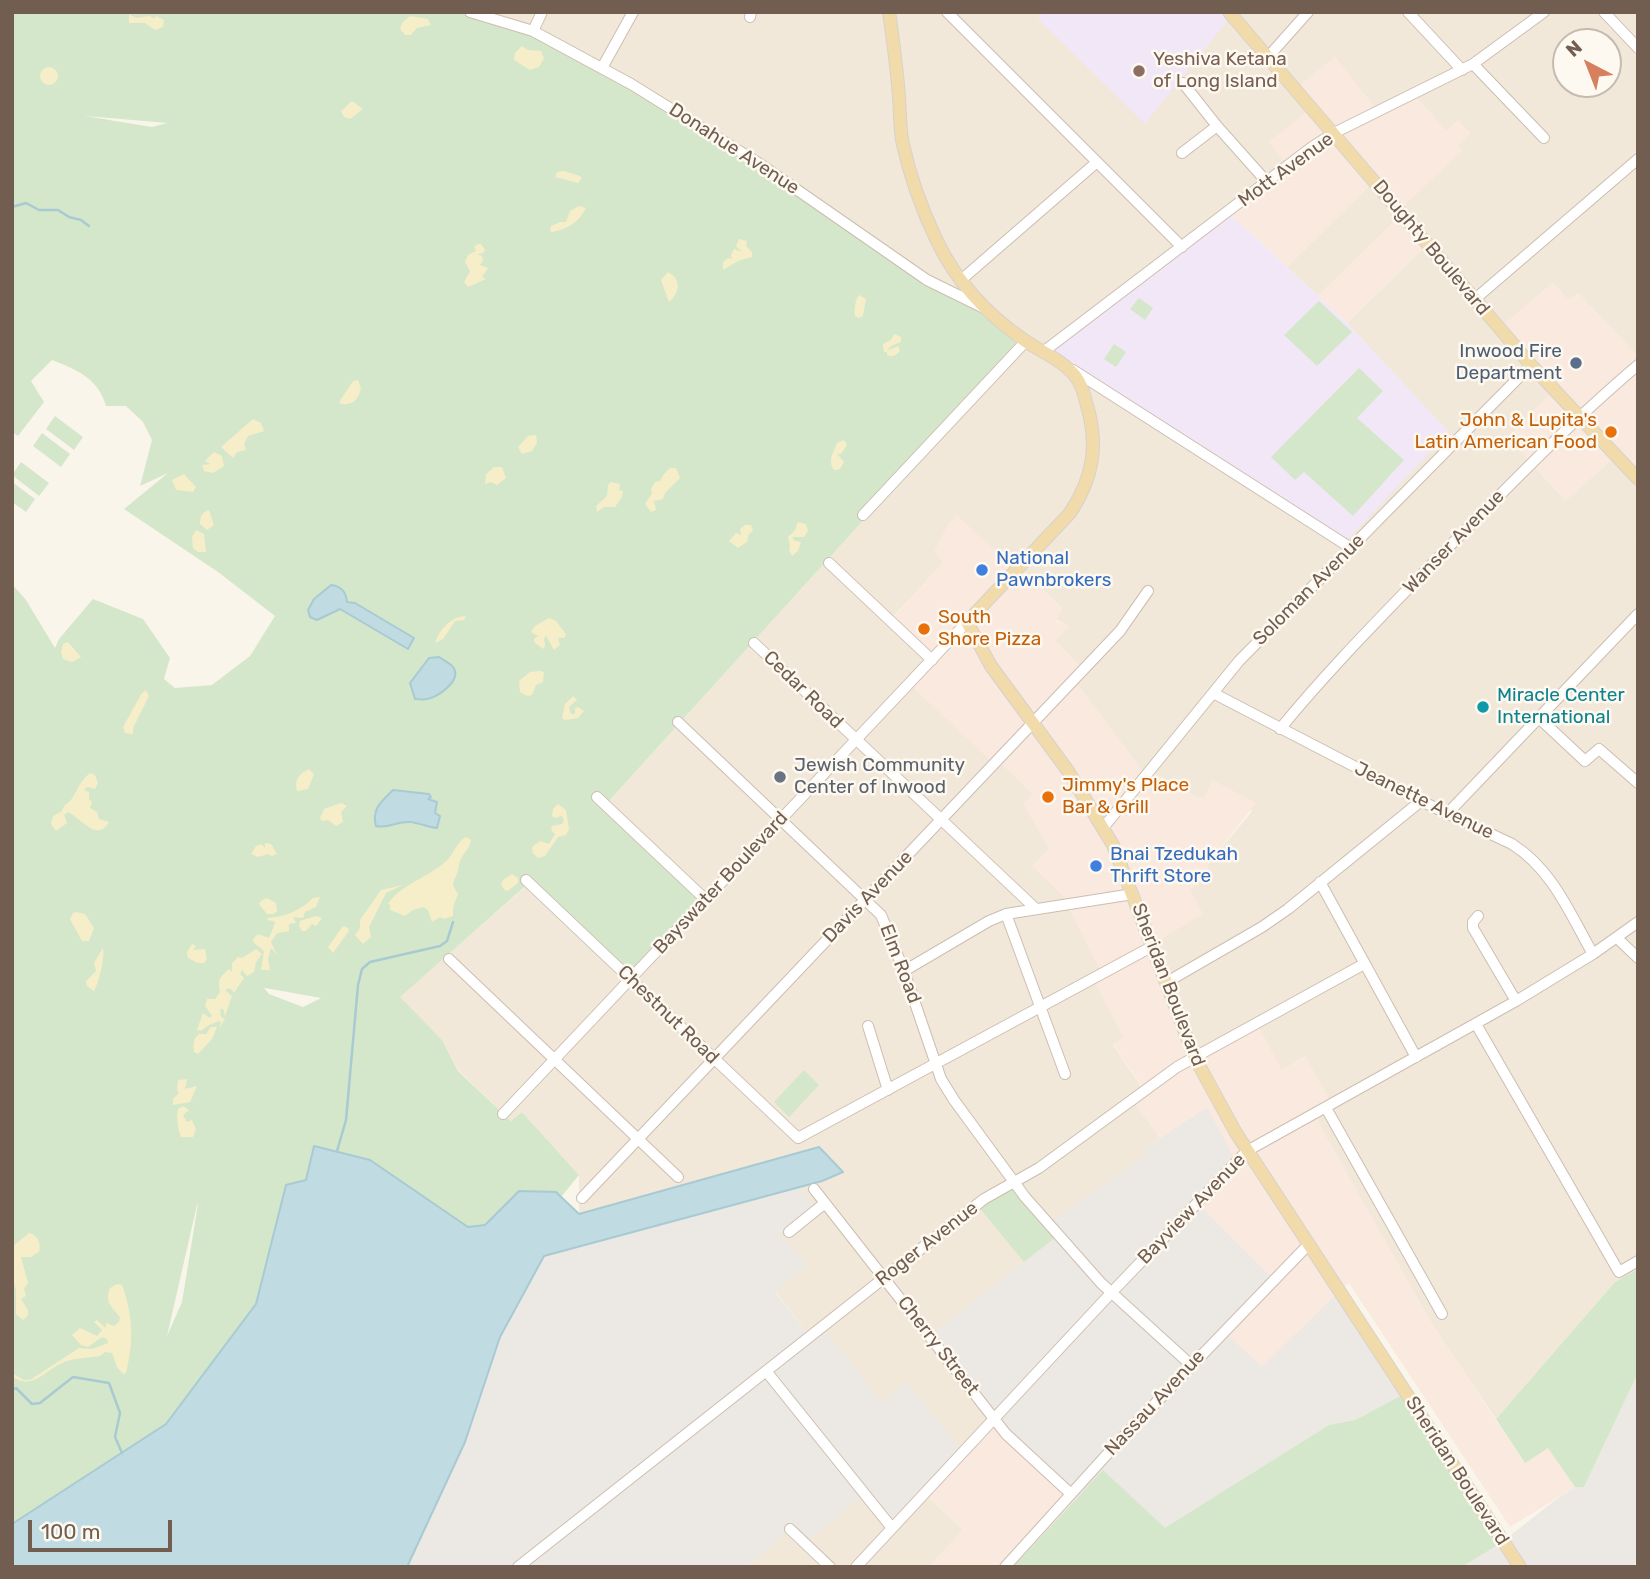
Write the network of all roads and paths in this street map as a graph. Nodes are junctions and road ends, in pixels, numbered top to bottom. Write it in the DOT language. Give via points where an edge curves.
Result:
graph roads {
  1 [pos="470,12"];
  2 [pos="542,12"];
  3 [pos="633,12"];
  4 [pos="889,12"];
  5 [pos="947,12"];
  6 [pos="1229,12"];
  7 [pos="1308,12"];
  8 [pos="1408,12"];
  9 [pos="1544,12"];
  10 [pos="1604,12"];
  11 [pos="533,31"];
  12 [pos="1638,48"];
  13 [pos="1268,57"];
  14 [pos="1473,64"];
  15 [pos="602,68"];
  16 [pos="1462,70"];
  17 [pos="1183,83"];
  18 [pos="1217,126"];
  19 [pos="1334,133"];
  20 [pos="1544,138"];
  21 [pos="1182,153"];
  22 [pos="1638,159"];
  23 [pos="1097,162"];
  24 [pos="1266,181"];
  25 [pos="1182,247"];
  26 [pos="961,280"];
  27 [pos="1475,299"];
  28 [pos="986,309"];
  29 [pos="1026,341"];
  30 [pos="1043,352"];
  31 [pos="1064,365"];
  32 [pos="1531,365"];
  33 [pos="1638,365"];
  34 [pos="1579,417"];
  35 [pos="1638,479"];
  36 [pos="863,514"];
  37 [pos="1351,548"];
  38 [pos="829,563"];
  39 [pos="1148,591"];
  40 [pos="1638,614"];
  41 [pos="967,622"];
  42 [pos="754,643"];
  43 [pos="932,660"];
  44 [pos="1213,693"];
  45 [pos="1539,718"];
  46 [pos="678,722"];
  47 [pos="1033,723"];
  48 [pos="1280,729"];
  49 [pos="856,740"];
  50 [pos="1638,783"];
  51 [pos="597,797"];
  52 [pos="1420,801"];
  53 [pos="1447,814"];
  54 [pos="781,820"];
  55 [pos="941,820"];
  56 [pos="1103,828"];
  57 [pos="526,880"];
  58 [pos="1320,882"];
  59 [pos="1133,894"];
  60 [pos="705,899"];
  61 [pos="865,900"];
  62 [pos="1036,909"];
  63 [pos="1006,914"];
  64 [pos="1479,916"];
  65 [pos="1638,922"];
  66 [pos="1617,938"];
  67 [pos="1153,946"];
  68 [pos="1593,954"];
  69 [pos="1638,958"];
  70 [pos="449,959"];
  71 [pos="1364,964"];
  72 [pos="904,971"];
  73 [pos="630,979"];
  74 [pos="1167,982"];
  75 [pos="1516,1001"];
  76 [pos="1040,1007"];
  77 [pos="1476,1024"];
  78 [pos="868,1027"];
  79 [pos="1416,1057"];
  80 [pos="1195,1058"];
  81 [pos="554,1059"];
  82 [pos="714,1059"];
  83 [pos="936,1064"];
  84 [pos="1065,1074"];
  85 [pos="888,1090"];
  86 [pos="1326,1108"];
  87 [pos="503,1114"];
  88 [pos="638,1139"];
  89 [pos="1247,1151"];
  90 [pos="678,1177"];
  91 [pos="1014,1182"];
  92 [pos="814,1189"];
  93 [pos="582,1198"];
  94 [pos="825,1203"];
  95 [pos="789,1232"];
  96 [pos="1309,1244"];
  97 [pos="1638,1261"];
  98 [pos="884,1278"];
  99 [pos="1112,1292"];
  100 [pos="1442,1314"];
  101 [pos="1191,1365"];
  102 [pos="766,1371"];
  103 [pos="994,1417"];
  104 [pos="1071,1494"];
  105 [pos="892,1528"];
  106 [pos="790,1529"];
  107 [pos="518,1567"];
  108 [pos="830,1567"];
  109 [pos="856,1567"];
  110 [pos="1006,1567"];
  111 [pos="1520,1567"];
  1 -- 11 [label="street, Donahue Avenue"];
  2 -- 11 [label="street"];
  3 -- 15 [label="street"];
  4 -- 26 [label="main road" via="902,139 937,241"];
  5 -- 23 [label="street"];
  6 -- 13 [label="main road, Doughty Boulevard"];
  7 -- 13 [label="street"];
  8 -- 16 [label="street"];
  9 -- 14 [label="street, Mott Avenue"];
  10 -- 12 [label="street"];
  11 -- 15 [label="street, Donahue Avenue"];
  13 -- 19 [label="main road, Doughty Boulevard"];
  14 -- 16 [label="street, Mott Avenue"];
  14 -- 20 [label="street"];
  15 -- 28 [label="street, Donahue Avenue" via="755,160 927,280"];
  16 -- 19 [label="street, Mott Avenue"];
  17 -- 18 [label="street"];
  18 -- 21 [label="street"];
  18 -- 24 [label="street"];
  19 -- 24 [label="street, Mott Avenue"];
  19 -- 27 [label="main road, Doughty Boulevard"];
  22 -- 27 [label="street"];
  23 -- 25 [label="street"];
  23 -- 26 [label="street"];
  24 -- 25 [label="street, Mott Avenue"];
  25 -- 30 [label="street, Mott Avenue"];
  26 -- 28 [label="main road"];
  27 -- 32 [label="main road, Doughty Boulevard"];
  28 -- 29 [label="main road"];
  29 -- 30 [label="main road"];
  29 -- 36 [label="street"];
  30 -- 31 [label="main road"];
  31 -- 37 [label="street"];
  31 -- 41 [label="main road" via="1083,390 1094,442 1083,493 1070,513"];
  32 -- 34 [label="main road, Doughty Boulevard"];
  32 -- 37 [label="street, Soloman Avenue"];
  33 -- 34 [label="street, Wanser Avenue"];
  34 -- 35 [label="main road, Doughty Boulevard"];
  34 -- 48 [label="street, Wanser Avenue" via="1331,669"];
  37 -- 44 [label="street, Soloman Avenue"];
  38 -- 43 [label="street"];
  39 -- 47 [label="street, Davis Avenue" via="1120,631"];
  40 -- 45 [label="street"];
  41 -- 43 [label="street, Bayswater Boulevard"];
  41 -- 47 [label="main road, Sheridan Boulevard" via="990,666"];
  42 -- 49 [label="street, Cedar Road"];
  43 -- 49 [label="street, Bayswater Boulevard"];
  44 -- 48 [label="street, Jeanette Avenue"];
  44 -- 56 [label="street, Soloman Avenue"];
  45 -- 50 [label="street" via="1585,761 1599,749"];
  45 -- 53 [label="street"];
  46 -- 54 [label="street, Elm Road"];
  47 -- 55 [label="street, Davis Avenue"];
  47 -- 56 [label="main road, Sheridan Boulevard"];
  48 -- 52 [label="street, Jeanette Avenue"];
  49 -- 54 [label="street, Bayswater Boulevard"];
  49 -- 55 [label="street, Cedar Road"];
  51 -- 60 [label="street"];
  52 -- 53 [label="street, Jeanette Avenue"];
  52 -- 58 [label="street"];
  53 -- 68 [label="street, Jeanette Avenue" via="1513,844 1538,863"];
  54 -- 60 [label="street, Bayswater Boulevard"];
  54 -- 61 [label="street, Elm Road"];
  55 -- 61 [label="street, Davis Avenue"];
  55 -- 62 [label="street, Cedar Road"];
  56 -- 59 [label="main road, Sheridan Boulevard"];
  57 -- 73 [label="street, Chestnut Road"];
  58 -- 71 [label="street"];
  58 -- 74 [label="street" via="1262,927"];
  59 -- 62 [label="street"];
  59 -- 67 [label="main road, Sheridan Boulevard"];
  60 -- 73 [label="street, Bayswater Boulevard"];
  61 -- 72 [label="street, Elm Road" via="885,921"];
  61 -- 82 [label="street, Davis Avenue"];
  62 -- 63 [label="street"];
  63 -- 72 [label="street"];
  63 -- 76 [label="street"];
  64 -- 75 [label="street" via="1473,928"];
  65 -- 66 [label="street, Bayview Avenue"];
  66 -- 68 [label="street, Bayview Avenue"];
  66 -- 69 [label="street"];
  67 -- 74 [label="main road, Sheridan Boulevard"];
  67 -- 76 [label="street"];
  68 -- 75 [label="street, Bayview Avenue"];
  70 -- 81 [label="street"];
  71 -- 79 [label="street"];
  71 -- 80 [label="street, Roger Avenue"];
  72 -- 83 [label="street, Elm Road"];
  73 -- 81 [label="street, Bayswater Boulevard"];
  73 -- 82 [label="street, Chestnut Road"];
  74 -- 80 [label="main road, Sheridan Boulevard"];
  75 -- 77 [label="street, Bayview Avenue"];
  76 -- 83 [label="street"];
  76 -- 84 [label="street"];
  77 -- 79 [label="street, Bayview Avenue"];
  77 -- 97 [label="street" via="1619,1272"];
  78 -- 85 [label="street"];
  79 -- 86 [label="street, Bayview Avenue"];
  80 -- 89 [label="main road, Sheridan Boulevard"];
  80 -- 91 [label="street, Roger Avenue"];
  81 -- 87 [label="street, Bayswater Boulevard"];
  81 -- 88 [label="street"];
  82 -- 85 [label="street, Chestnut Road" via="798,1138"];
  82 -- 88 [label="street, Davis Avenue"];
  83 -- 85 [label="street"];
  83 -- 91 [label="street, Elm Road" via="954,1100"];
  86 -- 89 [label="street, Bayview Avenue"];
  86 -- 100 [label="street"];
  88 -- 90 [label="street"];
  88 -- 93 [label="street, Davis Avenue"];
  89 -- 96 [label="main road, Sheridan Boulevard"];
  89 -- 99 [label="street, Bayview Avenue"];
  91 -- 98 [label="street, Roger Avenue" via="984,1199"];
  91 -- 99 [label="street, Elm Road"];
  92 -- 94 [label="street, Cherry Street"];
  94 -- 95 [label="street"];
  94 -- 98 [label="street, Cherry Street"];
  96 -- 101 [label="street, Nassau Avenue"];
  96 -- 111 [label="main road, Sheridan Boulevard"];
  98 -- 102 [label="street, Roger Avenue"];
  98 -- 103 [label="street, Cherry Street"];
  99 -- 101 [label="street, Elm Road"];
  99 -- 103 [label="street, Bayview Avenue"];
  101 -- 104 [label="street, Nassau Avenue"];
  102 -- 105 [label="street"];
  102 -- 107 [label="street, Roger Avenue"];
  103 -- 104 [label="street, Cherry Street" via="1006,1434"];
  103 -- 105 [label="street, Bayview Avenue"];
  104 -- 110 [label="street, Nassau Avenue"];
  105 -- 109 [label="street, Bayview Avenue"];
  106 -- 108 [label="street"];
}
